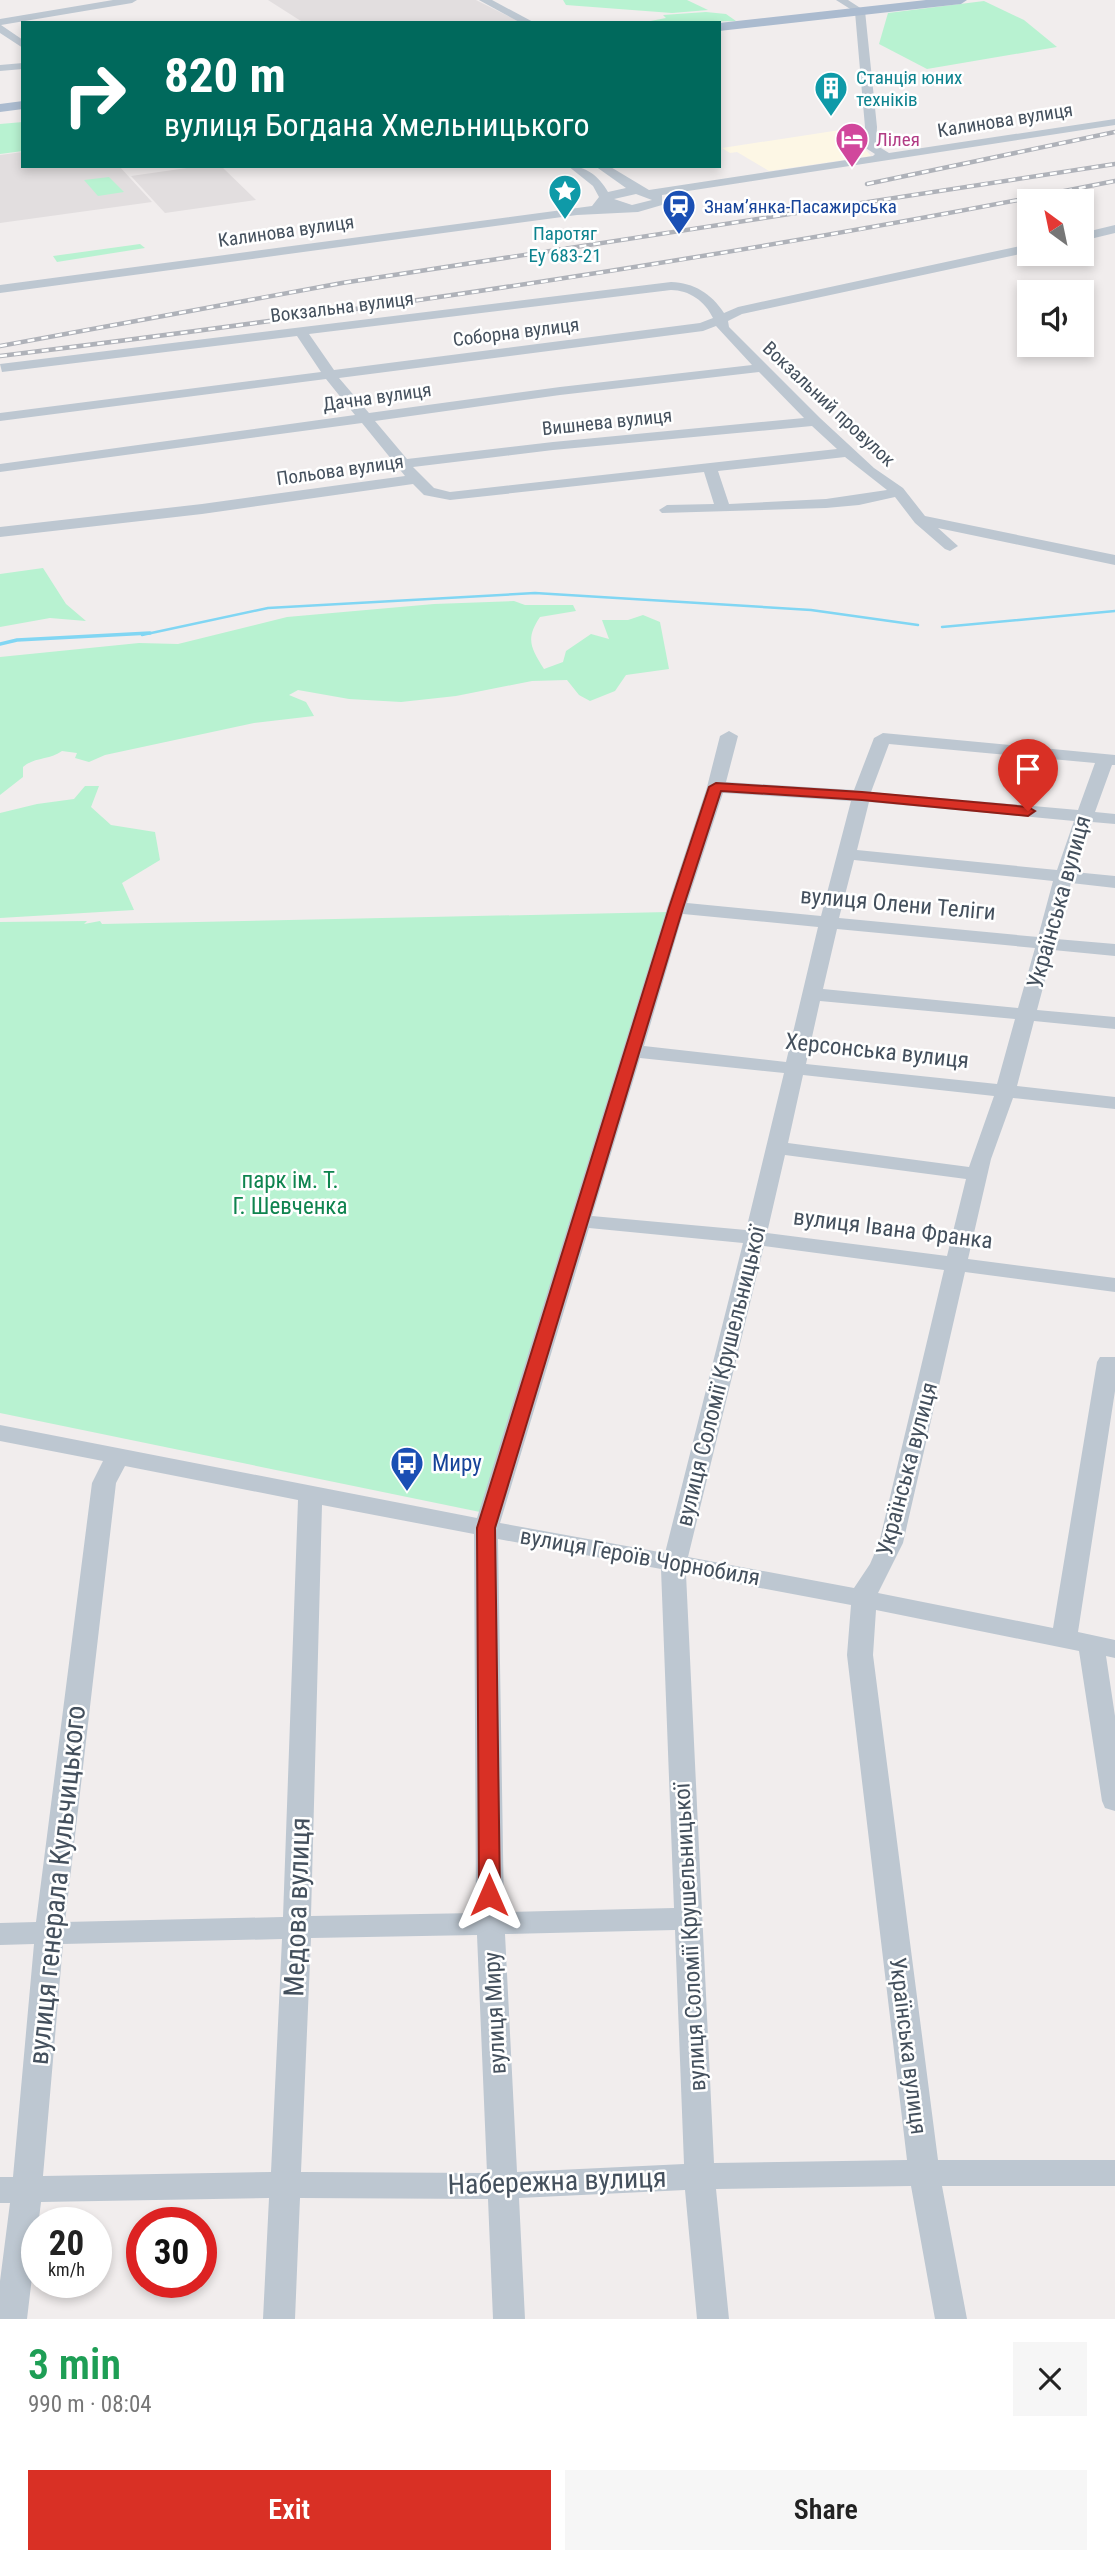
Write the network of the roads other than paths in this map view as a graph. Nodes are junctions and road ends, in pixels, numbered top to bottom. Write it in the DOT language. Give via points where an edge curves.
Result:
graph roads {
  1 [pos="59,0"];
  2 [pos="132,0"];
  3 [pos="484,0"];
  4 [pos="841,0"];
  5 [pos="961,0"];
  6 [pos="77,9"];
  7 [pos="860,11"];
  8 [pos="92,16"];
  9 [pos="526,21"];
  10 [pos="0,22"];
  11 [pos="721,27"];
  12 [pos="0,28"];
  13 [pos="21,44"];
  14 [pos="21,66"];
  15 [pos="0,68"];
  16 [pos="21,105"];
  17 [pos="0,108"];
  18 [pos="1115,122"];
  19 [pos="875,159"];
  20 [pos="577,168"];
  21 [pos="604,168"];
  22 [pos="637,190"];
  23 [pos="651,193"];
  24 [pos="606,198"];
  25 [pos="630,208"];
  26 [pos="577,211"];
  27 [pos="1115,229"];
  28 [pos="1094,234"];
  29 [pos="1017,251"];
  30 [pos="687,286"];
  31 [pos="0,289"];
  32 [pos="722,320"];
  33 [pos="300,331"];
  34 [pos="2,368"];
  35 [pos="760,368"];
  36 [pos="330,375"];
  37 [pos="0,417"];
  38 [pos="367,419"];
  39 [pos="815,421"];
  40 [pos="847,452"];
  41 [pos="403,464"];
  42 [pos="0,468"];
  43 [pos="710,469"];
  44 [pos="416,479"];
  45 [pos="898,491"];
  46 [pos="723,508"];
  47 [pos="667,510"];
  48 [pos="919,520"];
  49 [pos="0,532"];
  50 [pos="950,546"];
  51 [pos="1115,560"];
  52 [pos="729,736"];
  53 [pos="1110,760"];
  54 [pos="716,787"];
  55 [pos="862,796"];
  56 [pos="1084,817"];
  57 [pos="1115,819"];
  58 [pos="847,854"];
  59 [pos="1063,878"];
  60 [pos="1115,882"];
  61 [pos="676,908"];
  62 [pos="829,922"];
  63 [pos="1045,943"];
  64 [pos="1115,950"];
  65 [pos="812,994"];
  66 [pos="1027,1014"];
  67 [pos="1115,1023"];
  68 [pos="634,1051"];
  69 [pos="794,1066"];
  70 [pos="1006,1090"];
  71 [pos="1115,1103"];
  72 [pos="776,1148"];
  73 [pos="977,1174"];
  74 [pos="580,1221"];
  75 [pos="755,1239"];
  76 [pos="957,1263"];
  77 [pos="1115,1285"];
  78 [pos="1108,1362"];
  79 [pos="0,1433"];
  80 [pos="118,1455"];
  81 [pos="310,1495"];
  82 [pos="486,1528"];
  83 [pos="673,1563"];
  84 [pos="864,1599"];
  85 [pos="1063,1639"];
  86 [pos="1103,1647"];
  87 [pos="1115,1801"];
  88 [pos="690,1919"];
  89 [pos="490,1922"];
  90 [pos="297,1926"];
  91 [pos="49,1932"];
  92 [pos="0,1934"];
  93 [pos="925,2173"];
  94 [pos="1115,2174"];
  95 [pos="701,2176"];
  96 [pos="283,2185"];
  97 [pos="504,2186"];
  98 [pos="13,2189"];
  99 [pos="11,2319"];
  100 [pos="279,2319"];
  101 [pos="509,2319"];
  102 [pos="713,2319"];
  103 [pos="951,2319"];
  1 -- 6 [label="street"];
  2 -- 6 [label="street"];
  3 -- 9 [label="street"];
  4 -- 7 [label="street"];
  5 -- 7 [label="main road"];
  6 -- 8 [label="street"];
  6 -- 10 [label="street"];
  7 -- 11 [label="main road"];
  7 -- 19 [label="street" via="870,147 884,155"];
  12 -- 13 [label="street"];
  14 -- 15 [label="street"];
  16 -- 17 [label="main road"];
  18 -- 19 [label="street, Калинова вулиця"];
  19 -- 23 [label="street, Калинова вулиця"];
  20 -- 24 [label="street" via="598,184"];
  21 -- 22 [label="street"];
  22 -- 23 [label="street"];
  22 -- 24 [label="street" via="615,192"];
  23 -- 25 [label="street" via="657,195 658,202"];
  24 -- 25 [label="street" via="611,204"];
  24 -- 26 [label="street"];
  25 -- 26 [label="street"];
  26 -- 31 [label="street, Калинова вулиця"];
  27 -- 28 [label="street"];
  29 -- 32 [label="street, Соборна вулиця" via="738,311"];
  30 -- 32 [label="street, Вокзальний провулок"];
  30 -- 33 [label="street, Вокзальна вулиця"];
  32 -- 35 [label="street, Вокзальний провулок" via="723,328"];
  32 -- 36 [label="street, Соборна вулиця" via="703,327"];
  33 -- 34 [label="street, Вокзальна вулиця"];
  33 -- 36 [label="street"];
  35 -- 38 [label="street, Дачна вулиця"];
  35 -- 39 [label="street, Вокзальний провулок"];
  36 -- 37 [label="street, Соборна вулиця"];
  36 -- 38 [label="street"];
  38 -- 41 [label="street"];
  38 -- 42 [label="street, Дачна вулиця"];
  39 -- 40 [label="street, Вокзальний провулок"];
  39 -- 41 [label="street, Вишнева вулиця"];
  40 -- 43 [label="street, Польова вулиця"];
  40 -- 45 [label="street, Вокзальний провулок"];
  41 -- 44 [label="street"];
  43 -- 44 [label="street, Польова вулиця" via="450,496 429,492"];
  43 -- 46 [label="street"];
  44 -- 49 [label="street, Польова вулиця"];
  45 -- 46 [label="street" via="892,496 797,506"];
  45 -- 48 [label="street, Вокзальний провулок"];
  46 -- 47 [label="street"];
  48 -- 50 [label="street, Вокзальний провулок"];
  48 -- 51 [label="street"];
  52 -- 54 [label="street, вулиця Миру"];
  53 -- 55 [label="street, вулиця Соломії Крушельницької" via="891,738 880,740"];
  53 -- 56 [label="street, Українська вулиця"];
  54 -- 55 [label="street"];
  54 -- 61 [label="street, вулиця Миру"];
  55 -- 56 [label="street"];
  55 -- 58 [label="street, вулиця Соломії Крушельницької"];
  56 -- 57 [label="street"];
  56 -- 59 [label="street, Українська вулиця"];
  58 -- 59 [label="street"];
  58 -- 62 [label="street, вулиця Соломії Крушельницької"];
  59 -- 60 [label="street"];
  59 -- 63 [label="street, Українська вулиця"];
  61 -- 62 [label="street, вулиця Олени Теліги"];
  61 -- 68 [label="street, вулиця Миру"];
  62 -- 63 [label="street, вулиця Олени Теліги"];
  62 -- 65 [label="street, вулиця Соломії Крушельницької"];
  63 -- 64 [label="street, вулиця Олени Теліги"];
  63 -- 66 [label="street, Українська вулиця"];
  65 -- 66 [label="street"];
  65 -- 69 [label="street, вулиця Соломії Крушельницької"];
  66 -- 67 [label="street"];
  66 -- 70 [label="street, Українська вулиця"];
  68 -- 69 [label="street, Херсонська вулиця"];
  68 -- 74 [label="street, вулиця Миру"];
  69 -- 70 [label="street, Херсонська вулиця"];
  69 -- 72 [label="street, вулиця Соломії Крушельницької"];
  70 -- 71 [label="street, Херсонська вулиця"];
  70 -- 73 [label="street, Українська вулиця"];
  72 -- 73 [label="street"];
  72 -- 75 [label="street, вулиця Соломії Крушельницької"];
  73 -- 76 [label="street, Українська вулиця"];
  74 -- 75 [label="street, вулиця Івана Франка"];
  74 -- 82 [label="street, вулиця Миру"];
  75 -- 76 [label="street, вулиця Івана Франка"];
  75 -- 83 [label="street, вулиця Соломії Крушельницької"];
  76 -- 77 [label="street, вулиця Івана Франка"];
  76 -- 84 [label="street, Українська вулиця" via="891,1543"];
  78 -- 85 [label="street"];
  79 -- 80 [label="street, вулиця Героїв Чорнобиля"];
  80 -- 81 [label="street, вулиця Героїв Чорнобиля"];
  80 -- 91 [label="street, вулиця генерала Кульчицького" via="104,1483"];
  81 -- 82 [label="street, вулиця Героїв Чорнобиля"];
  81 -- 90 [label="street, Медова вулиця"];
  82 -- 83 [label="street, вулиця Героїв Чорнобиля"];
  82 -- 89 [label="street, вулиця Миру"];
  83 -- 84 [label="street, вулиця Героїв Чорнобиля"];
  83 -- 88 [label="street, вулиця Соломії Крушельницької"];
  84 -- 85 [label="street, вулиця Героїв Чорнобиля"];
  84 -- 93 [label="street, Українська вулиця" via="860,1655"];
  85 -- 86 [label="street, вулиця Героїв Чорнобиля"];
  86 -- 87 [label="street"];
  88 -- 89 [label="street"];
  88 -- 95 [label="street, вулиця Соломії Крушельницької"];
  89 -- 90 [label="street"];
  89 -- 97 [label="street, вулиця Миру"];
  90 -- 91 [label="street"];
  90 -- 96 [label="street, Медова вулиця"];
  91 -- 92 [label="street"];
  91 -- 98 [label="street, вулиця генерала Кульчицького"];
  93 -- 94 [label="street, Набережна вулиця"];
  93 -- 95 [label="street, Набережна вулиця"];
  93 -- 103 [label="street, Українська вулиця"];
  95 -- 97 [label="street, Набережна вулиця"];
  95 -- 102 [label="street, вулиця Соломії Крушельницької"];
  96 -- 97 [label="street, Набережна вулиця"];
  96 -- 98 [label="street, Набережна вулиця"];
  96 -- 100 [label="street, Медова вулиця"];
  97 -- 101 [label="street, вулиця Миру"];
  98 -- 99 [label="street, вулиця генерала Кульчицького"];
}
